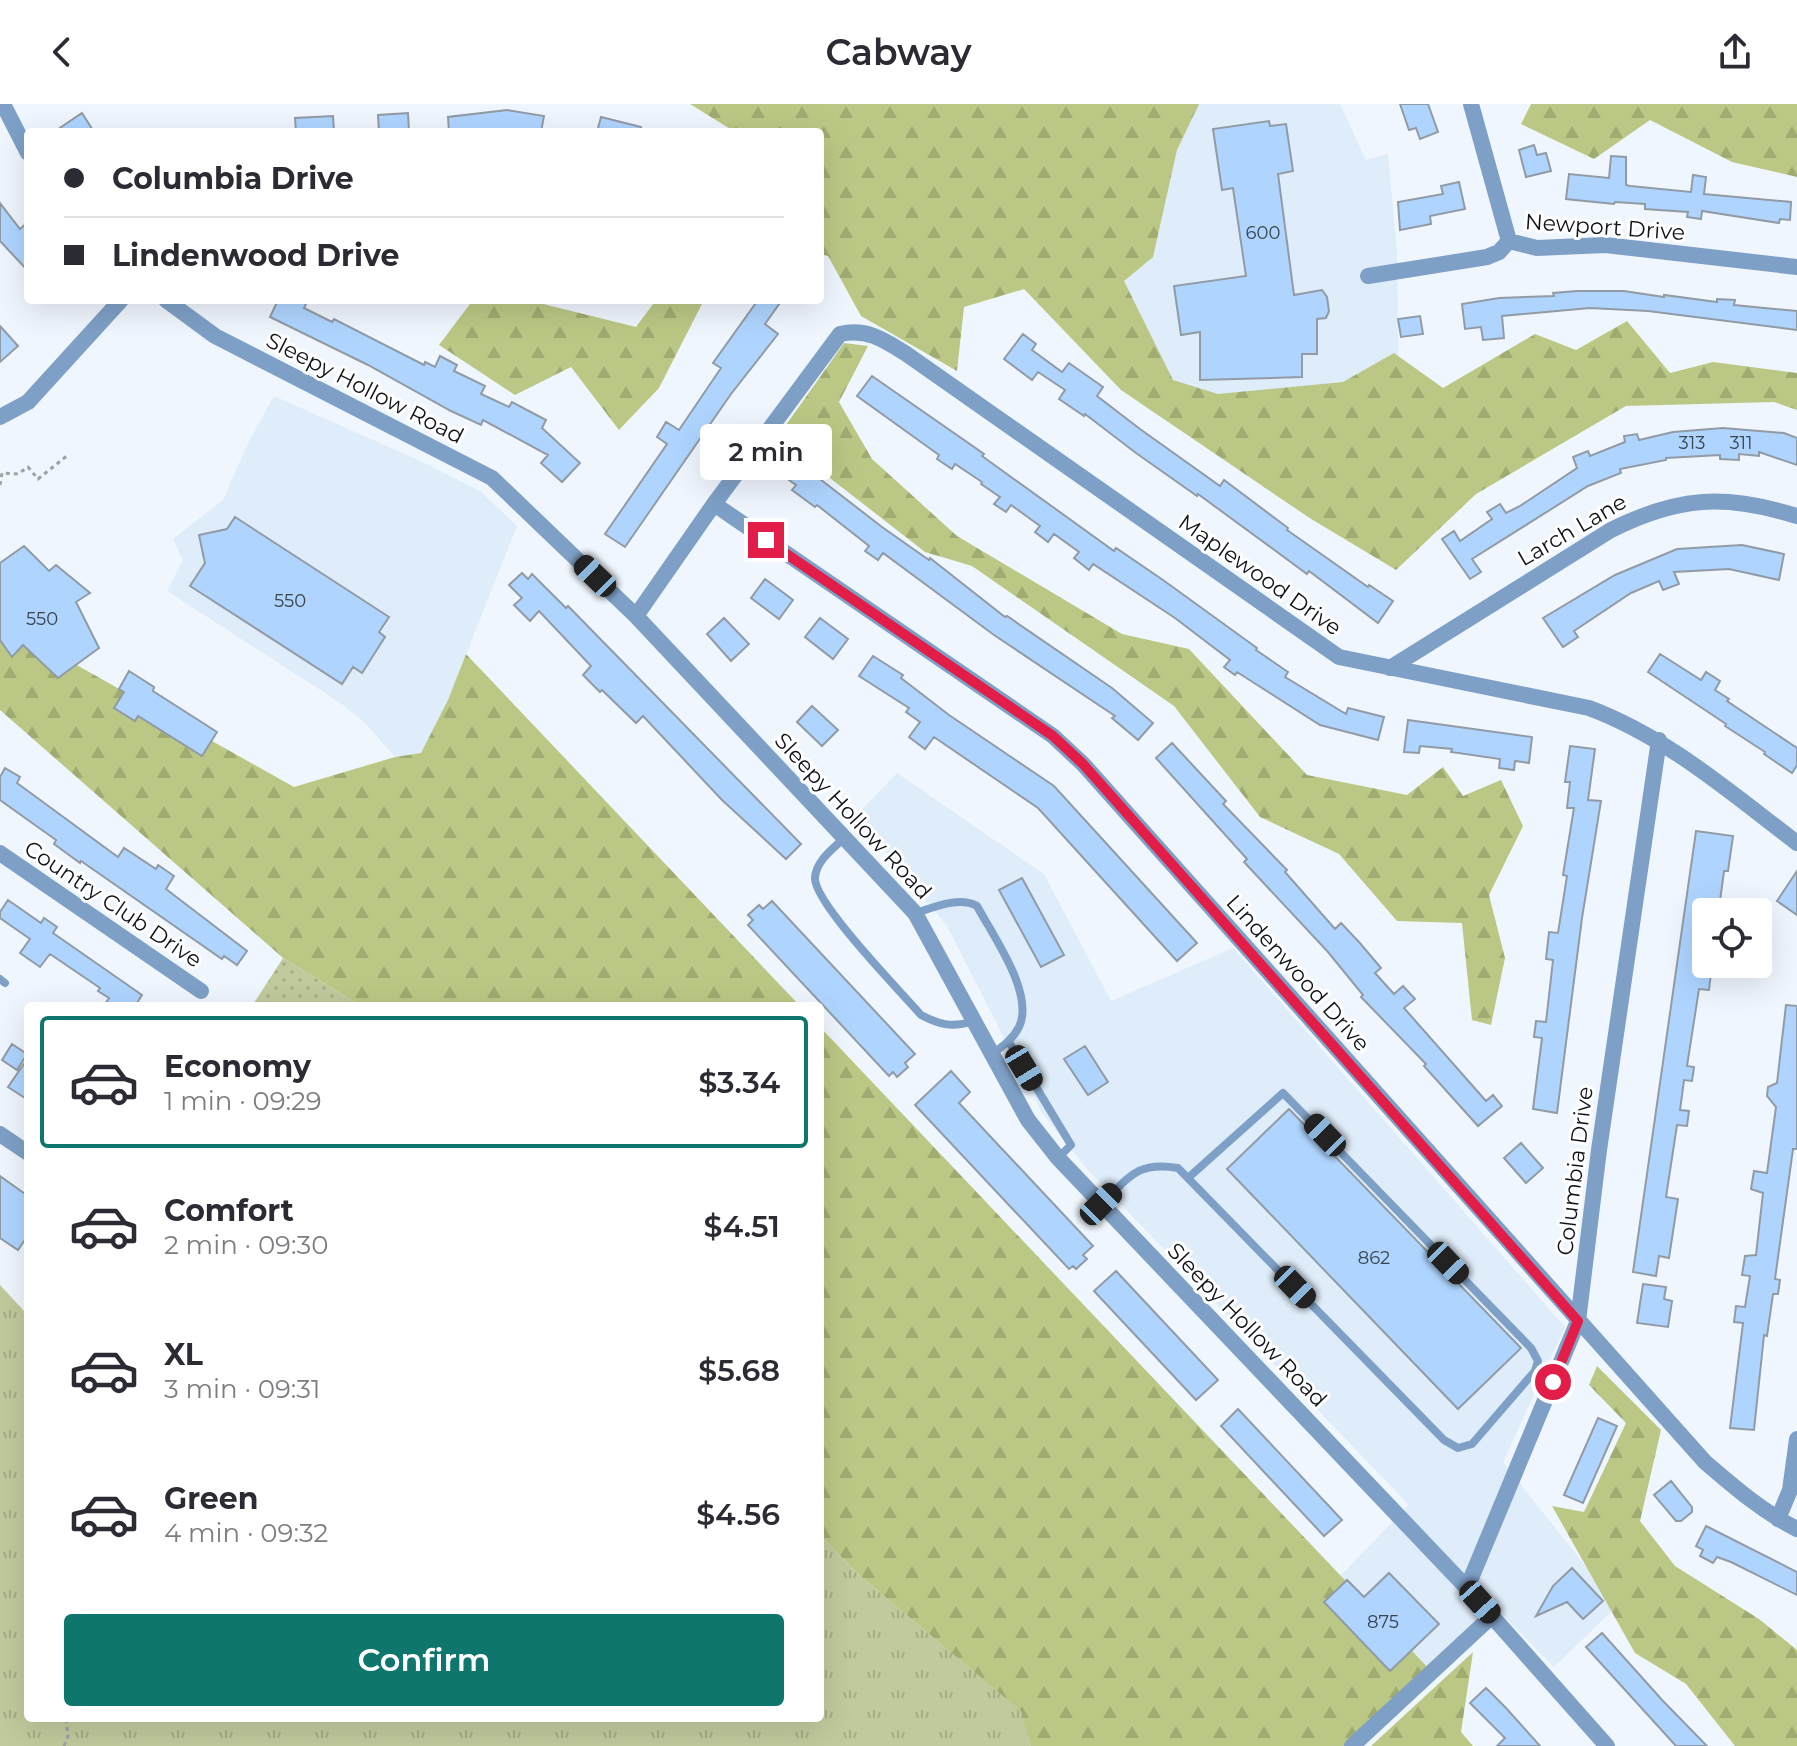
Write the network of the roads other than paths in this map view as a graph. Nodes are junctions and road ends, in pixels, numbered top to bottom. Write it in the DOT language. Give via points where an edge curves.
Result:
graph roads {
  1 [pos="3,104"];
  2 [pos="1471,104"];
  3 [pos="24,145"];
  4 [pos="1509,241"];
  5 [pos="1797,267"];
  6 [pos="1368,276"];
  7 [pos="117,304"];
  8 [pos="171,304"];
  9 [pos="0,417"];
  10 [pos="714,504"];
  11 [pos="1797,516"];
  12 [pos="636,616"];
  13 [pos="1390,668"];
  14 [pos="1659,740"];
  15 [pos="844,838"];
  16 [pos="1797,843"];
  17 [pos="0,853"];
  18 [pos="915,913"];
  19 [pos="201,991"];
  20 [pos="975,1021"];
  21 [pos="1009,1042"];
  22 [pos="992,1054"];
  23 [pos="0,1134"];
  24 [pos="24,1150"];
  25 [pos="1058,1158"];
  26 [pos="1188,1178"];
  27 [pos="1101,1204"];
  28 [pos="1578,1321"];
  29 [pos="1535,1371"];
  30 [pos="1553,1382"];
  31 [pos="1797,1439"];
  32 [pos="1778,1519"];
  33 [pos="1797,1529"];
  34 [pos="1467,1588"];
  35 [pos="1492,1616"];
  36 [pos="1352,1746"];
  37 [pos="1607,1746"];
  1 -- 3 [label="street"];
  2 -- 4 [label="street"];
  4 -- 5 [label="street, Newport Drive" via="1537,248 1605,245"];
  4 -- 6 [label="street, Newport Drive" via="1487,257"];
  7 -- 9 [label="street" via="28,402"];
  8 -- 12 [label="street, Sleepy Hollow Road" via="215,336 492,478"];
  10 -- 12 [label="street"];
  10 -- 13 [label="street, Maplewood Drive" via="840,334 857,330 905,353 1339,657"];
  10 -- 28 [label="street, Lindenwood Drive" via="1063,745"];
  11 -- 13 [label="street, Larch Lane" via="1762,505 1720,502 1680,503 1644,513"];
  12 -- 15 [label="street, Sleepy Hollow Road"];
  13 -- 14 [label="street, Maplewood Drive" via="1589,708"];
  14 -- 16 [label="street, Maplewood Drive"];
  14 -- 28 [label="street, Columbia Drive"];
  15 -- 18 [label="street, Sleepy Hollow Road"];
  15 -- 20 [label="lane" via="818,864 814,882 825,905 921,1015 941,1025"];
  17 -- 19 [label="street, Country Club Drive"];
  18 -- 20 [label="street, Sleepy Hollow Road"];
  18 -- 21 [label="lane" via="969,901 977,906 1024,1006"];
  20 -- 22 [label="street, Sleepy Hollow Road"];
  21 -- 22 [label="lane"];
  21 -- 25 [label="lane" via="1071,1145"];
  22 -- 25 [label="street, Sleepy Hollow Road" via="1028,1120"];
  23 -- 24 [label="street"];
  25 -- 27 [label="street, Sleepy Hollow Road"];
  26 -- 27 [label="lane" via="1178,1168 1156,1164 1135,1171"];
  26 -- 29 [label="lane" via="1444,1440 1458,1448 1472,1444"];
  26 -- 29 [label="lane" via="1283,1093 1531,1348 1538,1361"];
  27 -- 34 [label="street, Sleepy Hollow Road"];
  28 -- 30 [label="street, Columbia Drive"];
  28 -- 32 [label="street, Lindenwood Drive" via="1705,1462"];
  29 -- 30 [label="lane"];
  30 -- 34 [label="street, Columbia Drive"];
  31 -- 32 [label="street" via="1790,1490"];
  32 -- 33 [label="street, Lindenwood Drive"];
  34 -- 35 [label="street, Sleepy Hollow Road"];
  35 -- 36 [label="street"];
  35 -- 37 [label="street, Sleepy Hollow Road"];
}
